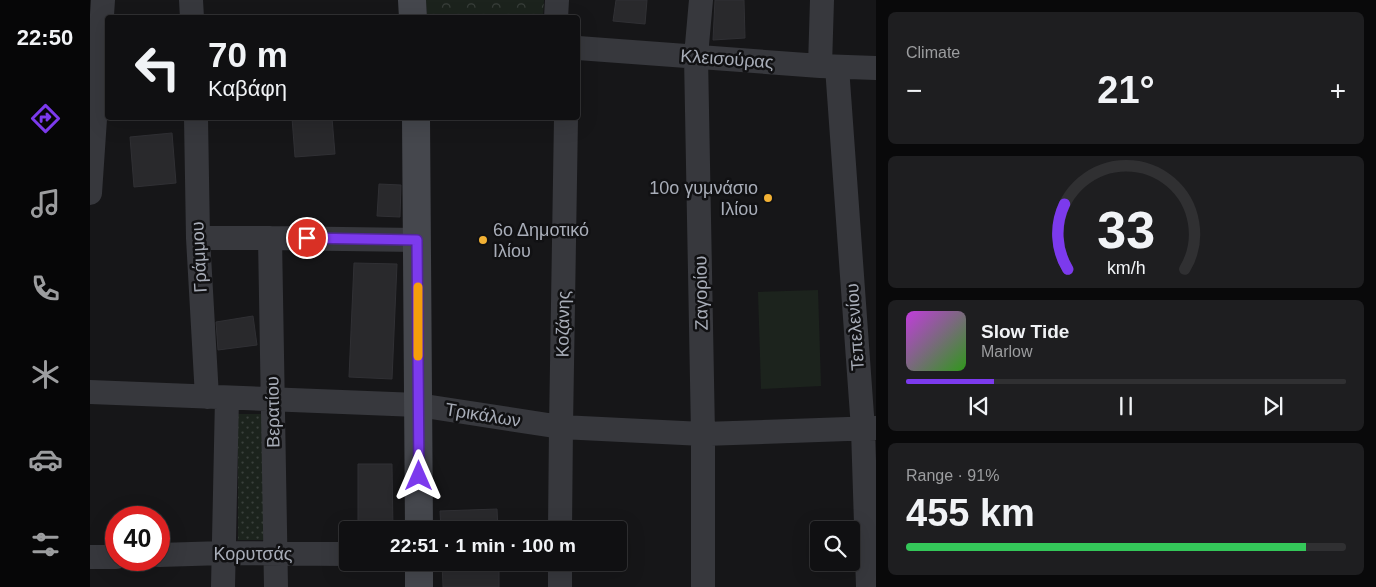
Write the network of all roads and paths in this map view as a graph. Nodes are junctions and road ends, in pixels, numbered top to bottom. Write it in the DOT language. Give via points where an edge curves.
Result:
graph roads {
  1 [pos="104,0"];
  2 [pos="191,0"];
  3 [pos="412,0"];
  4 [pos="557,0"];
  5 [pos="702,0"];
  6 [pos="822,0"];
  7 [pos="192,15"];
  8 [pos="413,15"];
  9 [pos="556,15"];
  10 [pos="580,48"];
  11 [pos="696,56"];
  12 [pos="828,66"];
  13 [pos="876,68"];
  14 [pos="196,120"];
  15 [pos="416,120"];
  16 [pos="566,120"];
  17 [pos="90,193"];
  18 [pos="198,238"];
  19 [pos="270,238"];
  20 [pos="417,240"];
  21 [pos="90,392"];
  22 [pos="217,398"];
  23 [pos="273,400"];
  24 [pos="418,405"];
  25 [pos="561,427"];
  26 [pos="869,429"];
  27 [pos="703,434"];
  28 [pos="419,521"];
  29 [pos="560,521"];
  30 [pos="224,553"];
  31 [pos="275,554"];
  32 [pos="339,554"];
  33 [pos="170,555"];
  34 [pos="105,557"];
  35 [pos="90,558"];
  36 [pos="419,571"];
  37 [pos="560,571"];
  38 [pos="223,587"];
  39 [pos="276,587"];
  40 [pos="420,587"];
  41 [pos="560,587"];
  42 [pos="702,587"];
  43 [pos="868,587"];
  1 -- 17 [label="street"];
  2 -- 7 [label="street"];
  3 -- 8 [label="street"];
  4 -- 9 [label="street"];
  5 -- 11 [label="street, Ζαγορίου"];
  6 -- 12 [label="street, Τεπελενίου"];
  10 -- 11 [label="street, Κλεισούρας"];
  11 -- 12 [label="street, Κλεισούρας"];
  11 -- 27 [label="street, Ζαγορίου"];
  12 -- 13 [label="street, Κλεισούρας"];
  12 -- 26 [label="street, Τεπελενίου"];
  14 -- 18 [label="street, Γράμμου"];
  15 -- 20 [label="street"];
  16 -- 25 [label="street, Κοζάνης"];
  18 -- 19 [label="street"];
  18 -- 22 [label="street, Γράμμου"];
  19 -- 20 [label="street"];
  19 -- 23 [label="street, Βερατίου"];
  20 -- 24 [label="street"];
  21 -- 22 [label="street, Τρικάλων"];
  22 -- 23 [label="street, Τρικάλων"];
  22 -- 30 [label="street, Γράμμου"];
  23 -- 24 [label="street, Τρικάλων"];
  23 -- 31 [label="street, Βερατίου"];
  24 -- 25 [label="street, Τρικάλων"];
  24 -- 28 [label="street"];
  25 -- 27 [label="street, Τρικάλων"];
  25 -- 29 [label="street, Κοζάνης"];
  26 -- 27 [label="street, Τρικάλων"];
  26 -- 43 [label="street, Τεπελενίου"];
  27 -- 42 [label="street, Ζαγορίου"];
  30 -- 31 [label="street, Κορυτσάς"];
  30 -- 33 [label="street, Κορυτσάς"];
  30 -- 38 [label="street, Γράμμου"];
  31 -- 32 [label="street, Κορυτσάς"];
  31 -- 39 [label="street, Βερατίου"];
  34 -- 35 [label="street"];
  36 -- 40 [label="street"];
  37 -- 41 [label="street"];
}
